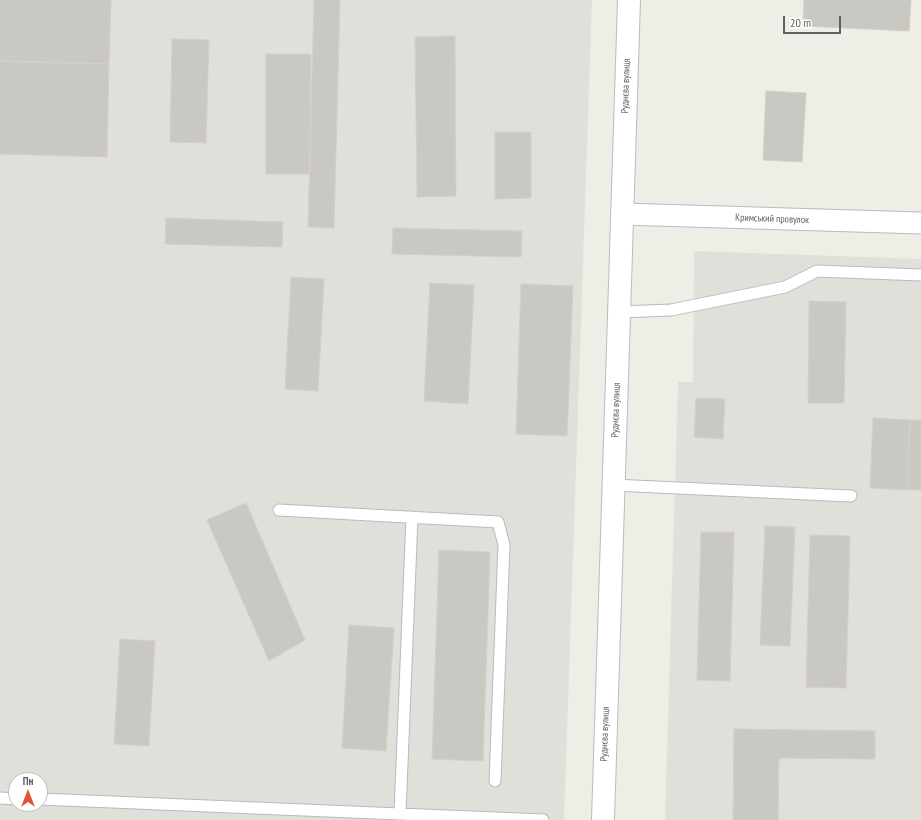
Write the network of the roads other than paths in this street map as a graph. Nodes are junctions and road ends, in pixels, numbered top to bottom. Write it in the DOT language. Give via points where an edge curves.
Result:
graph roads {
  1 [pos="629,0"];
  2 [pos="622,214"];
  3 [pos="921,223"];
  4 [pos="921,275"];
  5 [pos="619,312"];
  6 [pos="613,485"];
  7 [pos="851,496"];
  8 [pos="279,510"];
  9 [pos="412,517"];
  10 [pos="495,781"];
  11 [pos="48,799"];
  12 [pos="400,813"];
  13 [pos="543,820"];
  14 [pos="602,820"];
  1 -- 2 [label="street, Руднєва вулиця"];
  2 -- 3 [label="street, Кримський провулок"];
  2 -- 5 [label="street, Руднєва вулиця"];
  4 -- 5 [label="lane" via="817,271 777,289 671,310"];
  5 -- 6 [label="street, Руднєва вулиця"];
  6 -- 7 [label="lane"];
  6 -- 14 [label="street, Руднєва вулиця"];
  8 -- 9 [label="lane"];
  9 -- 10 [label="lane" via="498,522 504,546"];
  9 -- 12 [label="lane"];
  11 -- 12 [label="lane"];
  12 -- 13 [label="lane"];
}
